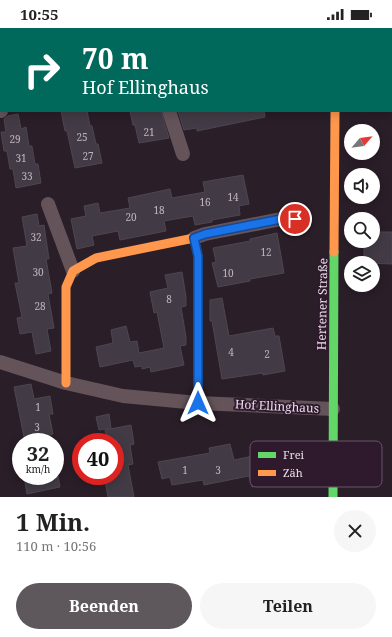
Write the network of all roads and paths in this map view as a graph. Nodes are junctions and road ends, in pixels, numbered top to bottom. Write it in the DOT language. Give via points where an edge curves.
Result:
graph roads {
  1 [pos="169,112"];
  2 [pos="335,112"];
  3 [pos="183,154"];
  4 [pos="48,204"];
  5 [pos="295,219"];
  6 [pos="194,238"];
  7 [pos="73,272"];
  8 [pos="0,362"];
  9 [pos="66,383"];
  10 [pos="198,403"];
  11 [pos="333,409"];
  12 [pos="333,441"];
  1 -- 3 [label="street"];
  2 -- 11 [label="street, Hertener Straße"];
  4 -- 7 [label="street"];
  5 -- 6 [label="street" via="281,219"];
  6 -- 7 [label="street" via="96,258"];
  6 -- 10 [label="street" via="198,256"];
  7 -- 9 [label="street" via="66,287"];
  8 -- 9 [label="street, Hof Ellinghaus"];
  9 -- 10 [label="street, Hof Ellinghaus" via="123,396"];
  10 -- 11 [label="street, Hof Ellinghaus"];
  11 -- 12 [label="street, Hertener Straße"];
}
